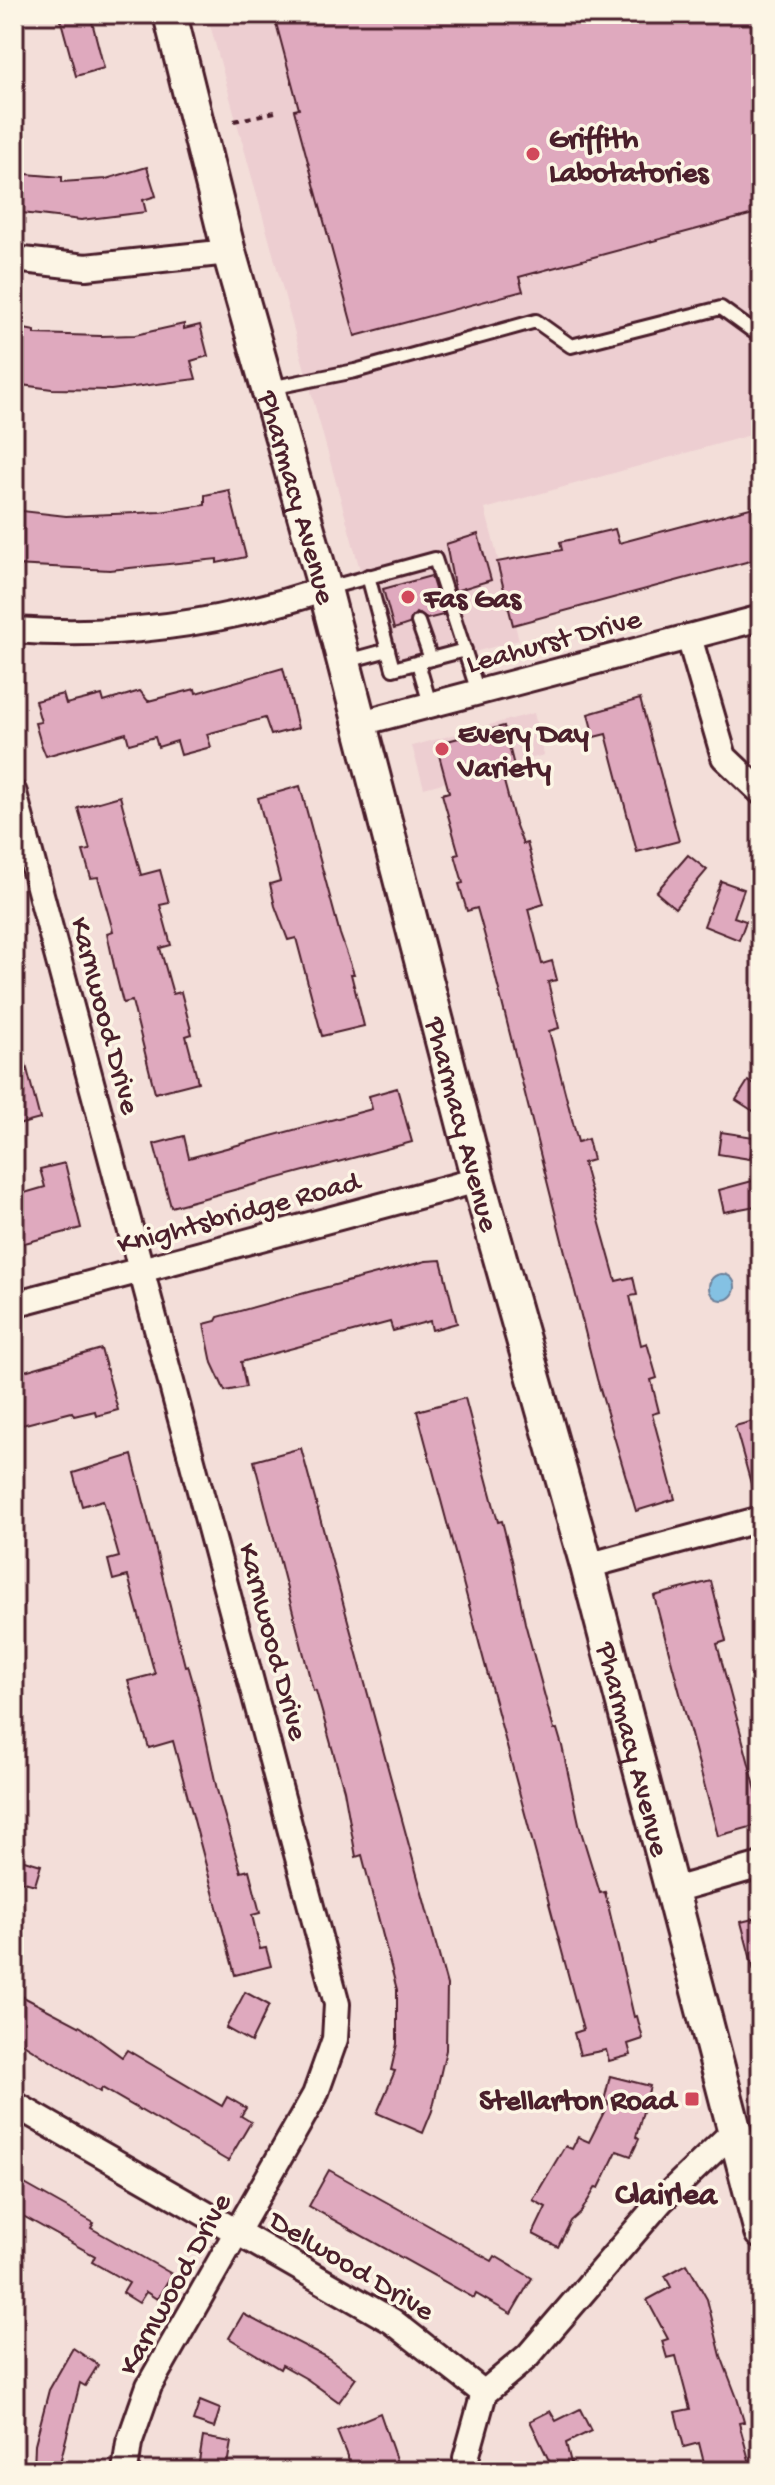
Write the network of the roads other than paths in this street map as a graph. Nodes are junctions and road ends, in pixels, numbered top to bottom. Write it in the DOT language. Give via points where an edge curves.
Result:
graph roads {
  1 [pos="170,14"];
  2 [pos="229,252"];
  3 [pos="14,259"];
  4 [pos="761,337"];
  5 [pos="270,388"];
  6 [pos="401,568"];
  7 [pos="368,576"];
  8 [pos="406,583"];
  9 [pos="325,589"];
  10 [pos="761,618"];
  11 [pos="418,622"];
  12 [pos="14,630"];
  13 [pos="689,637"];
  14 [pos="388,650"];
  15 [pos="465,650"];
  16 [pos="424,661"];
  17 [pos="344,662"];
  18 [pos="478,692"];
  19 [pos="430,704"];
  20 [pos="361,723"];
  21 [pos="761,792"];
  22 [pos="14,793"];
  23 [pos="478,1180"];
  24 [pos="141,1269"];
  25 [pos="14,1304"];
  26 [pos="761,1519"];
  27 [pos="587,1566"];
  28 [pos="761,1865"];
  29 [pos="670,1891"];
  30 [pos="14,2104"];
  31 [pos="733,2132"];
  32 [pos="760,2223"];
  33 [pos="237,2232"];
  34 [pos="484,2393"];
  35 [pos="125,2471"];
  36 [pos="469,2471"];
  1 -- 2 [label="street, Pharmacy Avenue"];
  2 -- 3 [label="street" via="86,267"];
  2 -- 5 [label="street, Pharmacy Avenue"];
  4 -- 5 [label="lane" via="721,308 571,346 536,321 355,371"];
  5 -- 9 [label="street, Pharmacy Avenue"];
  6 -- 7 [label="lane"];
  6 -- 8 [label="lane"];
  6 -- 15 [label="lane" via="435,559"];
  7 -- 9 [label="lane"];
  7 -- 14 [label="lane"];
  9 -- 12 [label="street" via="280,604 141,631"];
  9 -- 17 [label="street, Pharmacy Avenue"];
  10 -- 13 [label="street, Leahurst Drive"];
  11 -- 16 [label="lane"];
  13 -- 18 [label="street, Leahurst Drive"];
  13 -- 21 [label="street" via="724,757"];
  14 -- 16 [label="lane" via="393,669"];
  14 -- 17 [label="lane"];
  15 -- 16 [label="lane"];
  15 -- 18 [label="lane"];
  16 -- 19 [label="lane"];
  17 -- 20 [label="street, Pharmacy Avenue"];
  18 -- 19 [label="street, Leahurst Drive"];
  19 -- 20 [label="street, Leahurst Drive"];
  20 -- 23 [label="street, Pharmacy Avenue"];
  22 -- 24 [label="street, Karnwood Drive"];
  23 -- 24 [label="street, Knightsbridge Road"];
  23 -- 27 [label="street, Pharmacy Avenue"];
  24 -- 25 [label="street, Knightsbridge Road"];
  24 -- 33 [label="street, Karnwood Drive" via="337,2004 335,2039 315,2095"];
  26 -- 27 [label="street"];
  27 -- 29 [label="street, Pharmacy Avenue"];
  28 -- 29 [label="street"];
  29 -- 31 [label="street, Pharmacy Avenue"];
  30 -- 33 [label="street, Delwood Drive"];
  31 -- 32 [label="street, Pharmacy Avenue"];
  31 -- 34 [label="street" via="661,2201 528,2356"];
  33 -- 34 [label="street, Delwood Drive" via="392,2321"];
  33 -- 35 [label="street, Karnwood Drive" via="149,2386"];
  34 -- 36 [label="street" via="466,2458"];
}
